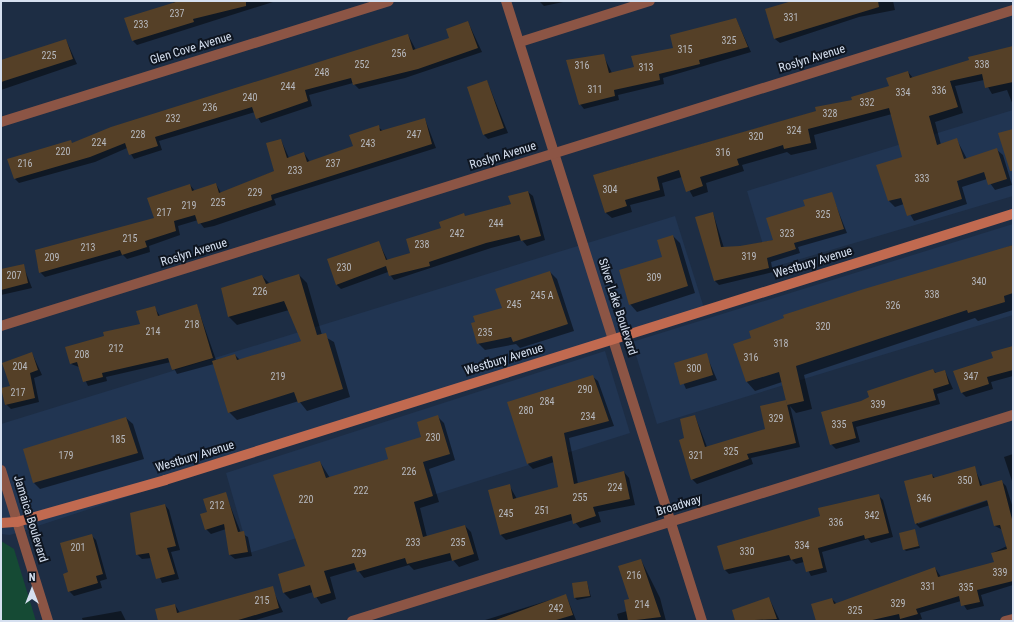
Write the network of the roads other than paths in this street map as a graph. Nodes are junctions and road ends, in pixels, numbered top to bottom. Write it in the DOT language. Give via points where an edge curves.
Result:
graph roads {
  1 [pos="389,1"];
  2 [pos="506,1"];
  3 [pos="650,1"];
  4 [pos="1013,10"];
  5 [pos="520,42"];
  6 [pos="1,122"];
  7 [pos="555,153"];
  8 [pos="1013,214"];
  9 [pos="1,326"];
  10 [pos="613,339"];
  11 [pos="1013,415"];
  12 [pos="1,470"];
  13 [pos="17,522"];
  14 [pos="671,522"];
  15 [pos="1,523"];
  16 [pos="1013,618"];
  17 [pos="48,621"];
  18 [pos="352,621"];
  19 [pos="702,621"];
  20 [pos="1005,621"];
  1 -- 6 [label="street, Glen Cove Avenue"];
  2 -- 5 [label="street, Silver Lake Boulevard"];
  3 -- 5 [label="street"];
  4 -- 7 [label="street, Roslyn Avenue"];
  5 -- 7 [label="street, Silver Lake Boulevard"];
  7 -- 9 [label="street, Roslyn Avenue"];
  7 -- 10 [label="street, Silver Lake Boulevard"];
  8 -- 10 [label="main road, Westbury Avenue"];
  10 -- 13 [label="main road, Westbury Avenue" via="165,480"];
  10 -- 14 [label="street, Silver Lake Boulevard"];
  11 -- 14 [label="street, Broadway"];
  12 -- 13 [label="street, Jamaica Boulevard"];
  13 -- 15 [label="main road, Westbury Avenue"];
  13 -- 17 [label="street, Jamaica Boulevard"];
  14 -- 18 [label="street, Broadway"];
  14 -- 19 [label="street, Silver Lake Boulevard"];
  16 -- 20 [label="street"];
}
